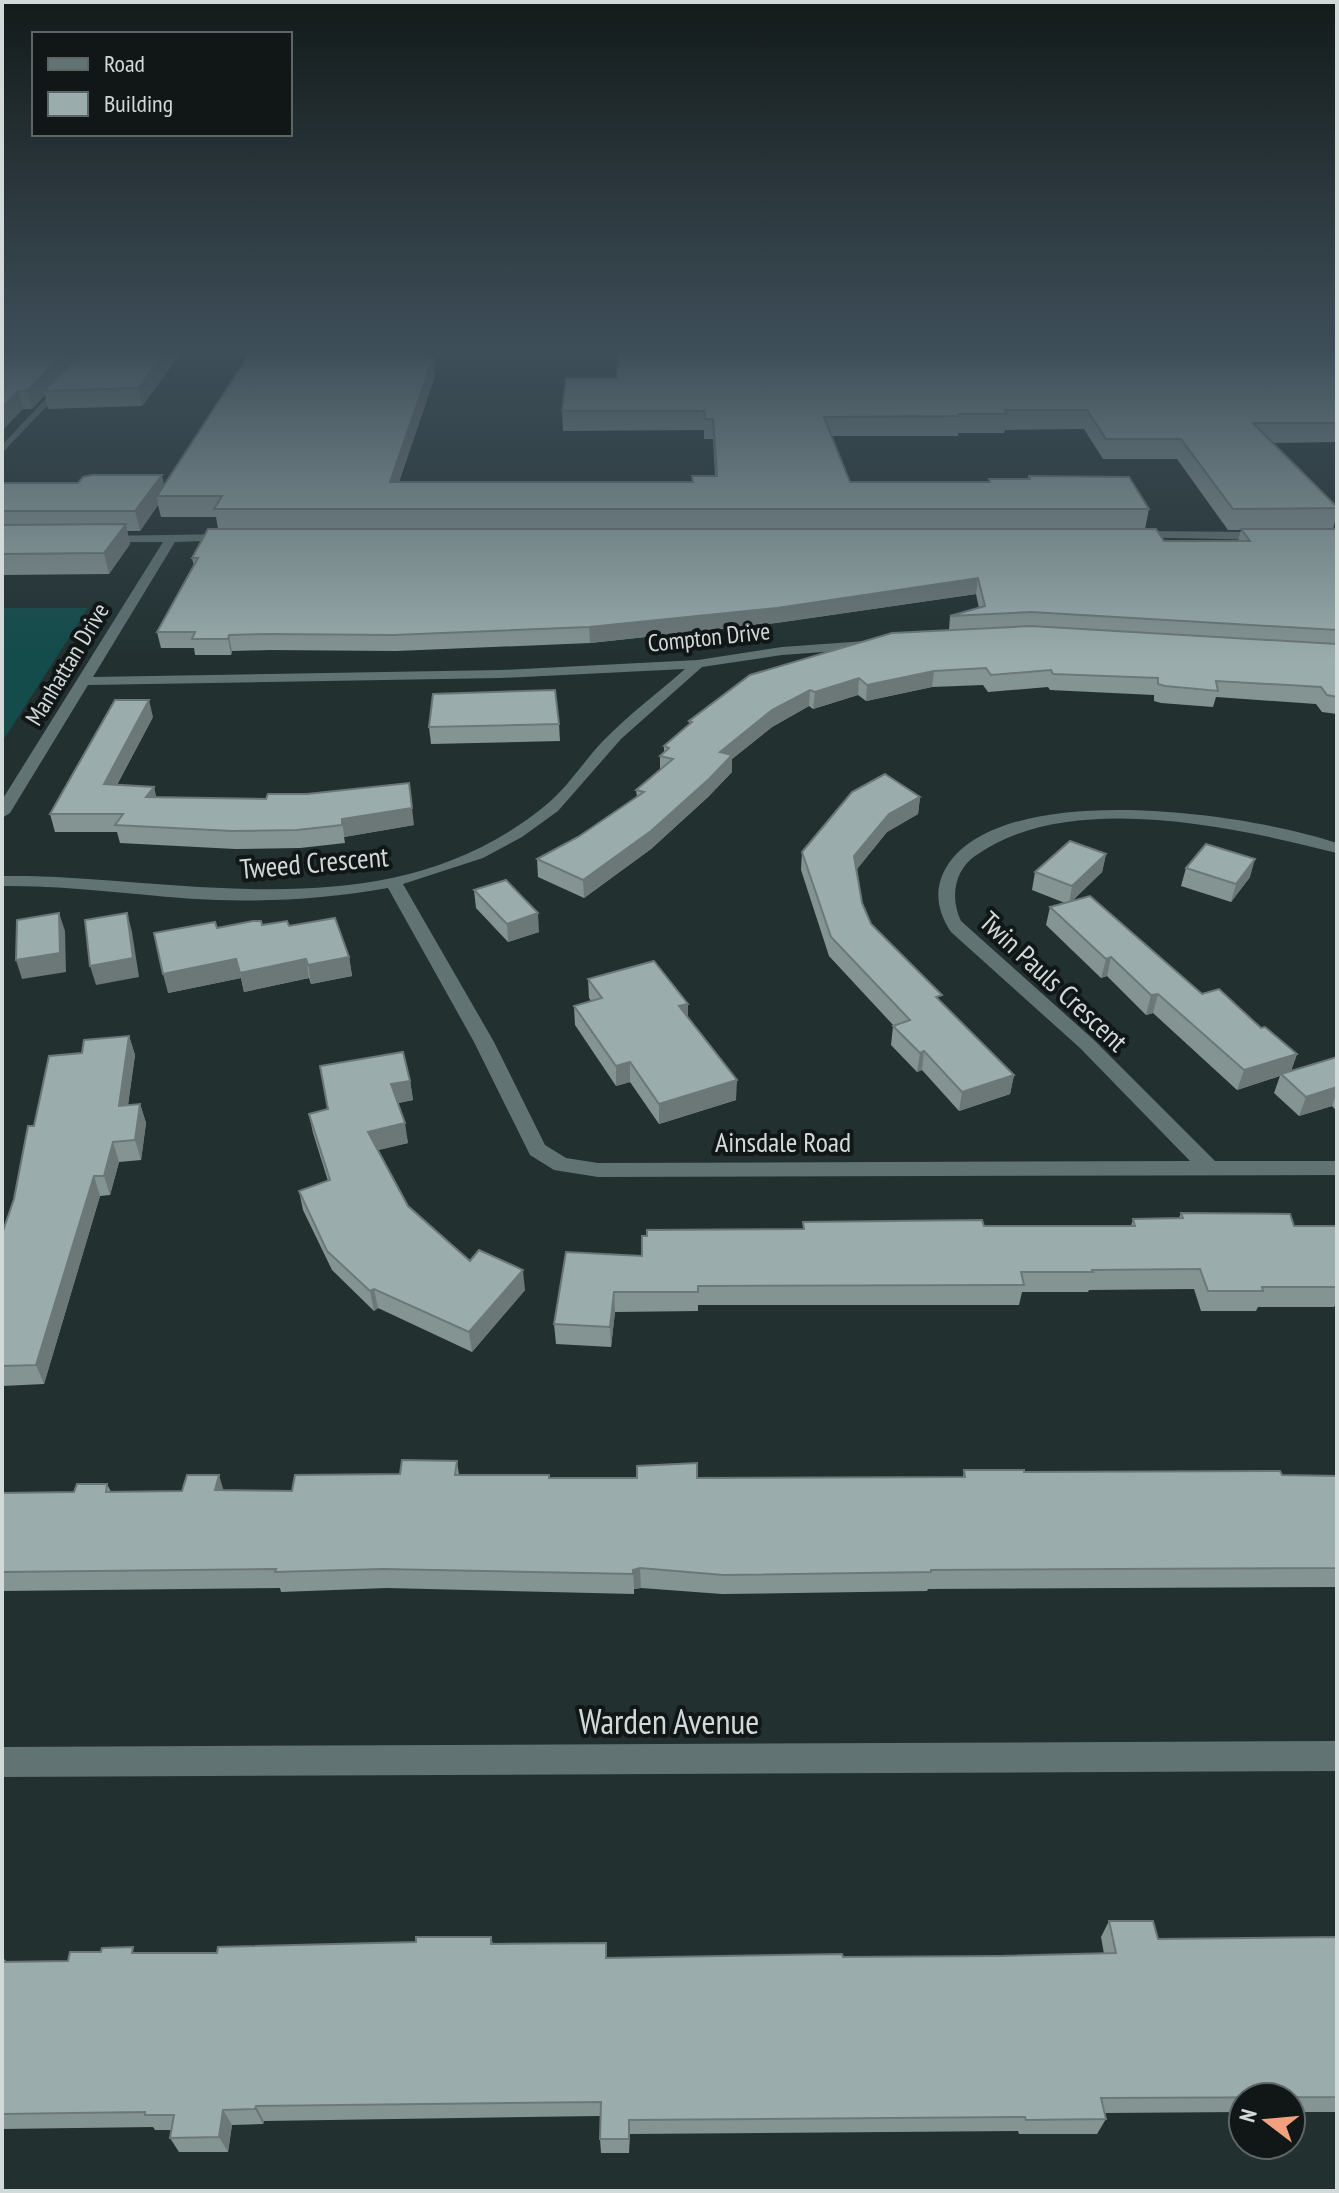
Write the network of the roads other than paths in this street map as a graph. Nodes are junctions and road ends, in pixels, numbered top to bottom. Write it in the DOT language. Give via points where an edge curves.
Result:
graph roads {
  1 [pos="1117,535"];
  2 [pos="1272,536"];
  3 [pos="92,538"];
  4 [pos="171,538"];
  5 [pos="250,538"];
  6 [pos="888,643"];
  7 [pos="698,664"];
  8 [pos="84,681"];
  9 [pos="2,813"];
  10 [pos="1337,848"];
  11 [pos="2,881"];
  12 [pos="394,884"];
  13 [pos="1208,1167"];
  14 [pos="1337,1168"];
  15 [pos="1337,1756"];
  16 [pos="2,1762"];
  1 -- 2 [label="street"];
  3 -- 4 [label="street"];
  4 -- 5 [label="street"];
  4 -- 8 [label="street, Manhattan Drive"];
  6 -- 7 [label="street, Compton Drive"];
  7 -- 8 [label="street, Compton Drive" via="430,677"];
  7 -- 12 [label="street, Tweed Crescent" via="614,737 575,785 527,826 503,841"];
  8 -- 9 [label="street, Manhattan Drive"];
  10 -- 13 [label="street, Twin Pauls Crescent" via="1236,826 1090,814 996,834 953,866 946,912 957,928 1087,1044"];
  11 -- 12 [label="street, Tweed Crescent" via="283,896"];
  12 -- 13 [label="street, Ainsdale Road" via="484,1042 528,1135 537,1150 561,1165 598,1170"];
  13 -- 14 [label="street, Ainsdale Road"];
  15 -- 16 [label="street, Warden Avenue"];
}
